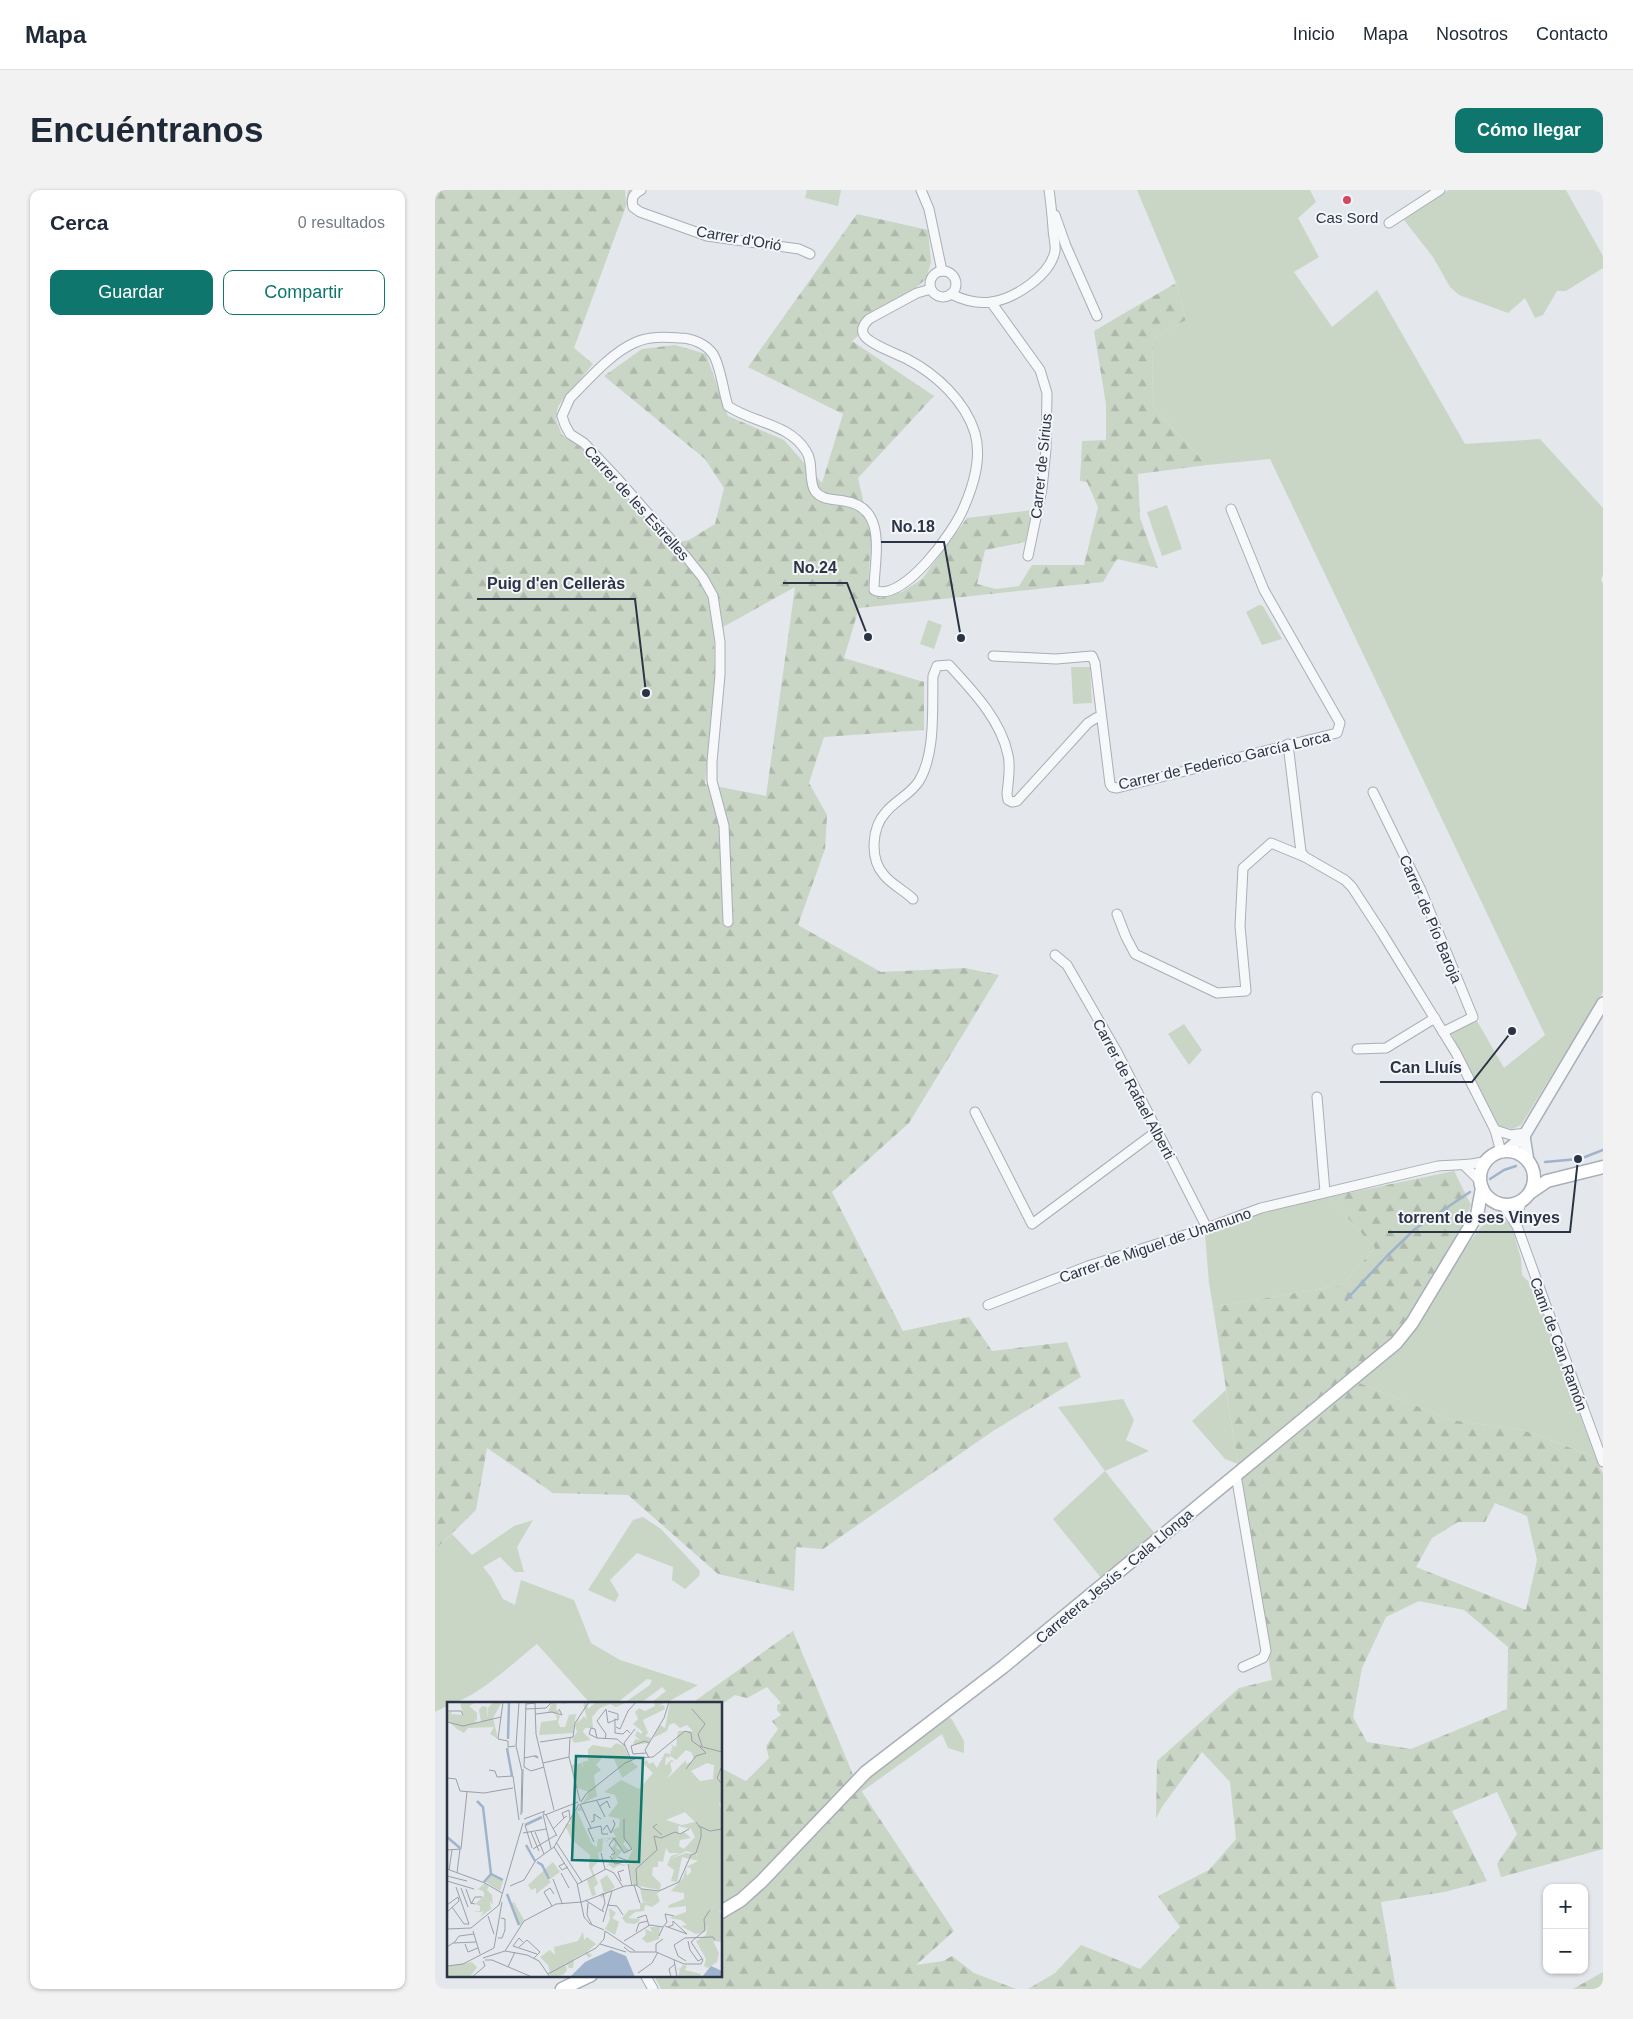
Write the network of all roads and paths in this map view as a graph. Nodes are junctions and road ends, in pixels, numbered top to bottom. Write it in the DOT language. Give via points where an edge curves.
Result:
graph roads {
  1 [pos="641,190"];
  2 [pos="921,190"];
  3 [pos="1049,190"];
  4 [pos="1440,190"];
  5 [pos="1052,206"];
  6 [pos="1389,223"];
  7 [pos="810,254"];
  8 [pos="942,271"];
  9 [pos="931,290"];
  10 [pos="951,294"];
  11 [pos="991,302"];
  12 [pos="1097,316"];
  13 [pos="1231,509"];
  14 [pos="1028,556"];
  15 [pos="993,656"];
  16 [pos="1101,717"];
  17 [pos="1288,744"];
  18 [pos="1373,792"];
  19 [pos="1305,857"];
  20 [pos="913,899"];
  21 [pos="1117,914"];
  22 [pos="729,922"];
  23 [pos="1055,955"];
  24 [pos="1603,1003"];
  25 [pos="1435,1018"];
  26 [pos="1443,1032"];
  27 [pos="1357,1049"];
  28 [pos="1317,1097"];
  29 [pos="975,1112"];
  30 [pos="1495,1130"];
  31 [pos="1157,1131"];
  32 [pos="1524,1135"];
  33 [pos="1504,1151"];
  34 [pos="1486,1161"];
  35 [pos="1530,1163"];
  36 [pos="1465,1166"];
  37 [pos="1603,1167"];
  38 [pos="1556,1178"];
  39 [pos="1481,1185"];
  40 [pos="1325,1192"];
  41 [pos="1526,1196"];
  42 [pos="1502,1205"];
  43 [pos="1477,1215"];
  44 [pos="1517,1226"];
  45 [pos="1207,1228"];
  46 [pos="988,1305"];
  47 [pos="1603,1462"];
  48 [pos="1236,1475"];
  49 [pos="1243,1667"];
  50 [pos="723,1911"];
  51 [pos="589,1976"];
  52 [pos="646,1976"];
  53 [pos="562,1989"];
  54 [pos="653,1989"];
  1 -- 7 [label="street, Carrer d'Orió" via="634,194 632,200 633,207 640,212 707,236 799,249"];
  2 -- 8 [label="street" via="929,209"];
  3 -- 5 [label="street"];
  4 -- 6 [label="street"];
  5 -- 11 [label="street" via="1055,251 1050,262 1025,288"];
  5 -- 12 [label="street"];
  8 -- 9 [label="street" via="932,278"];
  8 -- 10 [label="street" via="955,279 956,287"];
  9 -- 10 [label="street" via="940,296"];
  9 -- 22 [label="street, Carrer de les Estrelles" via="917,293 869,319 862,330 864,337 909,360 937,379 957,400 975,433 977,470 963,510 935,554 919,572 888,591 879,593 874,590 877,533 869,515 848,501 821,497 814,490 809,454 803,446 777,427 728,406 714,356 701,343 684,338 659,337 635,342 617,353 570,398 565,407 563,416 570,434 616,477 695,568 713,596 720,642 720,675 712,781 724,826"];
  10 -- 11 [label="street" via="960,299"];
  11 -- 14 [label="street, Carrer de Sírius" via="1039,370 1047,393 1042,489"];
  13 -- 17 [label="street, Carrer de Federico García Lorca" via="1264,590 1340,723 1337,733"];
  15 -- 16 [label="street, Carrer de Federico García Lorca" via="1056,659 1092,656"];
  16 -- 17 [label="street, Carrer de Federico García Lorca" via="1112,788"];
  16 -- 20 [label="street" via="1088,723 1017,801 1012,802 1007,794 1009,757 1000,731 973,691 949,665 937,666 933,676 929,757 919,781 877,822 874,837 881,873"];
  17 -- 19 [label="street" via="1299,844"];
  18 -- 26 [label="street, Carrer de Pío Baroja" via="1421,890 1473,1017"];
  19 -- 21 [label="street" via="1271,843 1243,868 1240,926 1246,991 1217,993 1135,954"];
  19 -- 25 [label="street" via="1352,887"];
  23 -- 31 [label="street, Carrer de Rafael Alberti" via="1067,965"];
  24 -- 32 [label="street"];
  25 -- 26 [label="street"];
  25 -- 27 [label="street" via="1386,1048"];
  26 -- 30 [label="street"];
  28 -- 40 [label="street"];
  29 -- 31 [label="street" via="1032,1224"];
  30 -- 32 [label="street"];
  30 -- 33 [label="street"];
  31 -- 45 [label="street, Carrer de Rafael Alberti"];
  32 -- 33 [label="street"];
  32 -- 35 [label="street"];
  33 -- 34 [label="main road"];
  33 -- 35 [label="main road" via="1518,1153"];
  34 -- 36 [label="street, Carrer de Miguel de Unamuno"];
  34 -- 39 [label="main road" via="1481,1170"];
  35 -- 38 [label="main road" via="1543,1174"];
  35 -- 41 [label="main road" via="1535,1179"];
  36 -- 39 [label="street"];
  36 -- 40 [label="street, Carrer de Miguel de Unamuno" via="1438,1166"];
  37 -- 38 [label="main road"];
  38 -- 41 [label="main road"];
  39 -- 42 [label="main road" via="1491,1200"];
  39 -- 43 [label="main road, Carretera Jesús - Cala Llonga"];
  40 -- 45 [label="street, Carrer de Miguel de Unamuno" via="1261,1208"];
  41 -- 42 [label="main road" via="1510,1205"];
  41 -- 44 [label="street" via="1517,1214"];
  42 -- 43 [label="main road"];
  42 -- 44 [label="street, Camí de Can Ramón"];
  43 -- 48 [label="main road, Carretera Jesús - Cala Llonga" via="1404,1334"];
  44 -- 47 [label="street, Camí de Can Ramón"];
  45 -- 46 [label="street, Carrer de Miguel de Unamuno" via="1088,1266"];
  48 -- 49 [label="street" via="1267,1651 1263,1658"];
  48 -- 50 [label="main road, Carretera Jesús - Cala Llonga" via="1003,1667 866,1772 761,1882"];
  51 -- 53 [label="main road"];
  52 -- 54 [label="street"];
}
